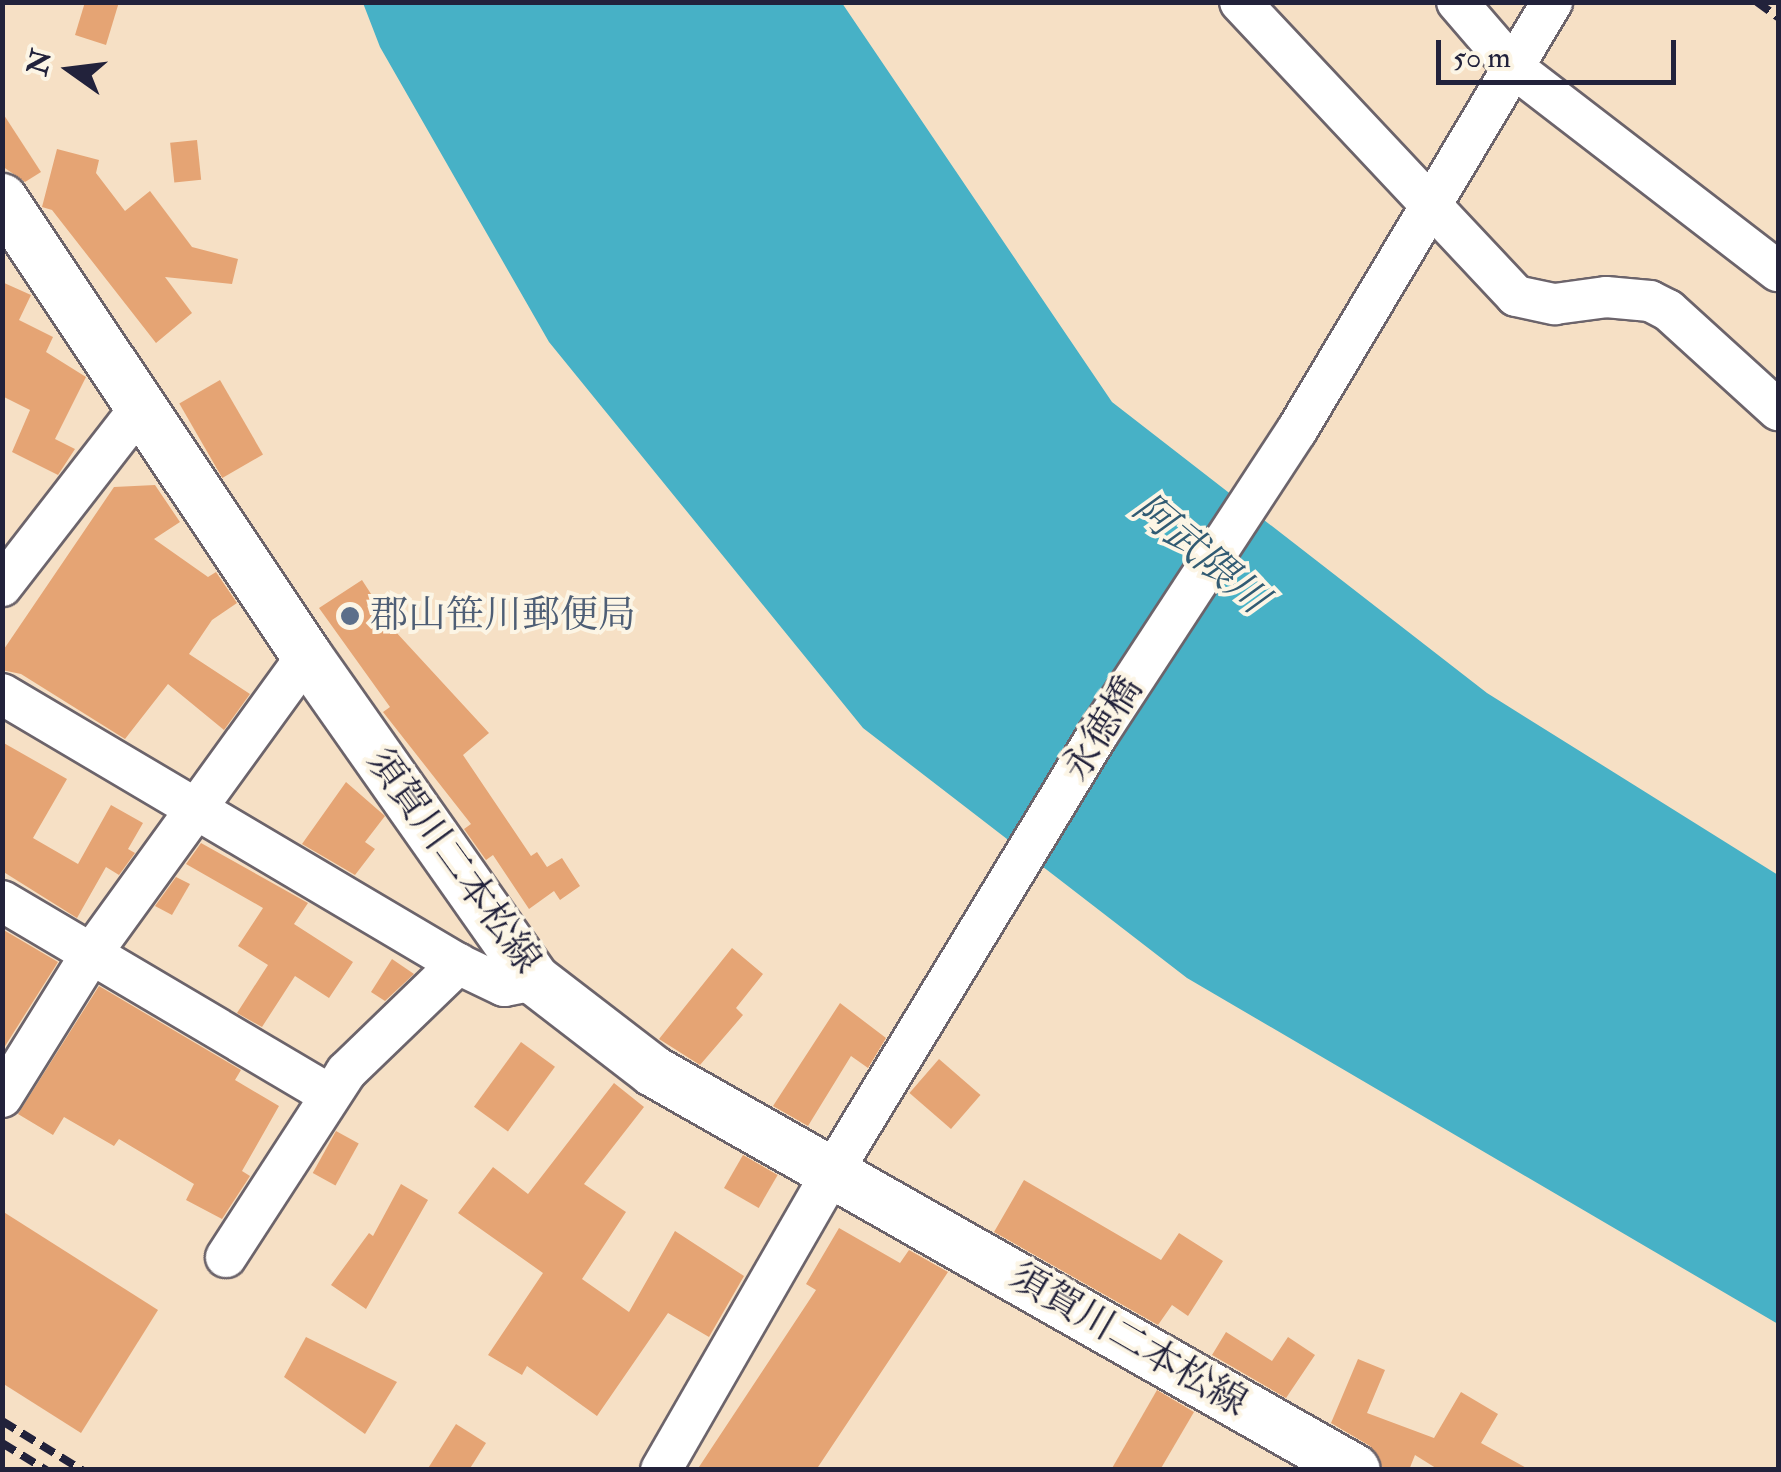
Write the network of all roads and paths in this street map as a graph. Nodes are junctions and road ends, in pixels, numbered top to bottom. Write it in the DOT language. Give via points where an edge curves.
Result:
graph roads {
  1 [pos="1240,2"];
  2 [pos="1457,2"];
  3 [pos="1552,2"];
  4 [pos="1514,68"];
  5 [pos="2,198"];
  6 [pos="1429,210"];
  7 [pos="1778,271"];
  8 [pos="141,407"];
  9 [pos="1778,410"];
  10 [pos="2,586"];
  11 [pos="308,656"];
  12 [pos="2,694"];
  13 [pos="198,810"];
  14 [pos="2,901"];
  15 [pos="91,954"];
  16 [pos="458,964"];
  17 [pos="535,980"];
  18 [pos="330,1095"];
  19 [pos="2,1097"];
  20 [pos="832,1171"];
  21 [pos="226,1257"];
  22 [pos="661,1470"];
  23 [pos="1356,1470"];
  1 -- 6 [label="street"];
  2 -- 4 [label="street"];
  3 -- 4 [label="street, 永徳橋"];
  4 -- 6 [label="street, 永徳橋"];
  4 -- 7 [label="street"];
  5 -- 8 [label="main road, 須賀川二本松線"];
  6 -- 9 [label="street" via="1516,296 1555,304 1635,300 1668,310"];
  6 -- 20 [label="street, 永徳橋"];
  8 -- 10 [label="street"];
  8 -- 11 [label="main road, 須賀川二本松線"];
  11 -- 13 [label="street"];
  11 -- 17 [label="main road, 須賀川二本松線"];
  12 -- 13 [label="street"];
  13 -- 15 [label="street"];
  13 -- 16 [label="street"];
  14 -- 15 [label="street"];
  15 -- 18 [label="street"];
  15 -- 19 [label="street"];
  16 -- 17 [label="street" via="504,986"];
  16 -- 18 [label="street"];
  17 -- 20 [label="main road, 須賀川二本松線" via="653,1071"];
  18 -- 21 [label="street"];
  20 -- 22 [label="street, 永徳橋"];
  20 -- 23 [label="main road, 須賀川二本松線"];
}
